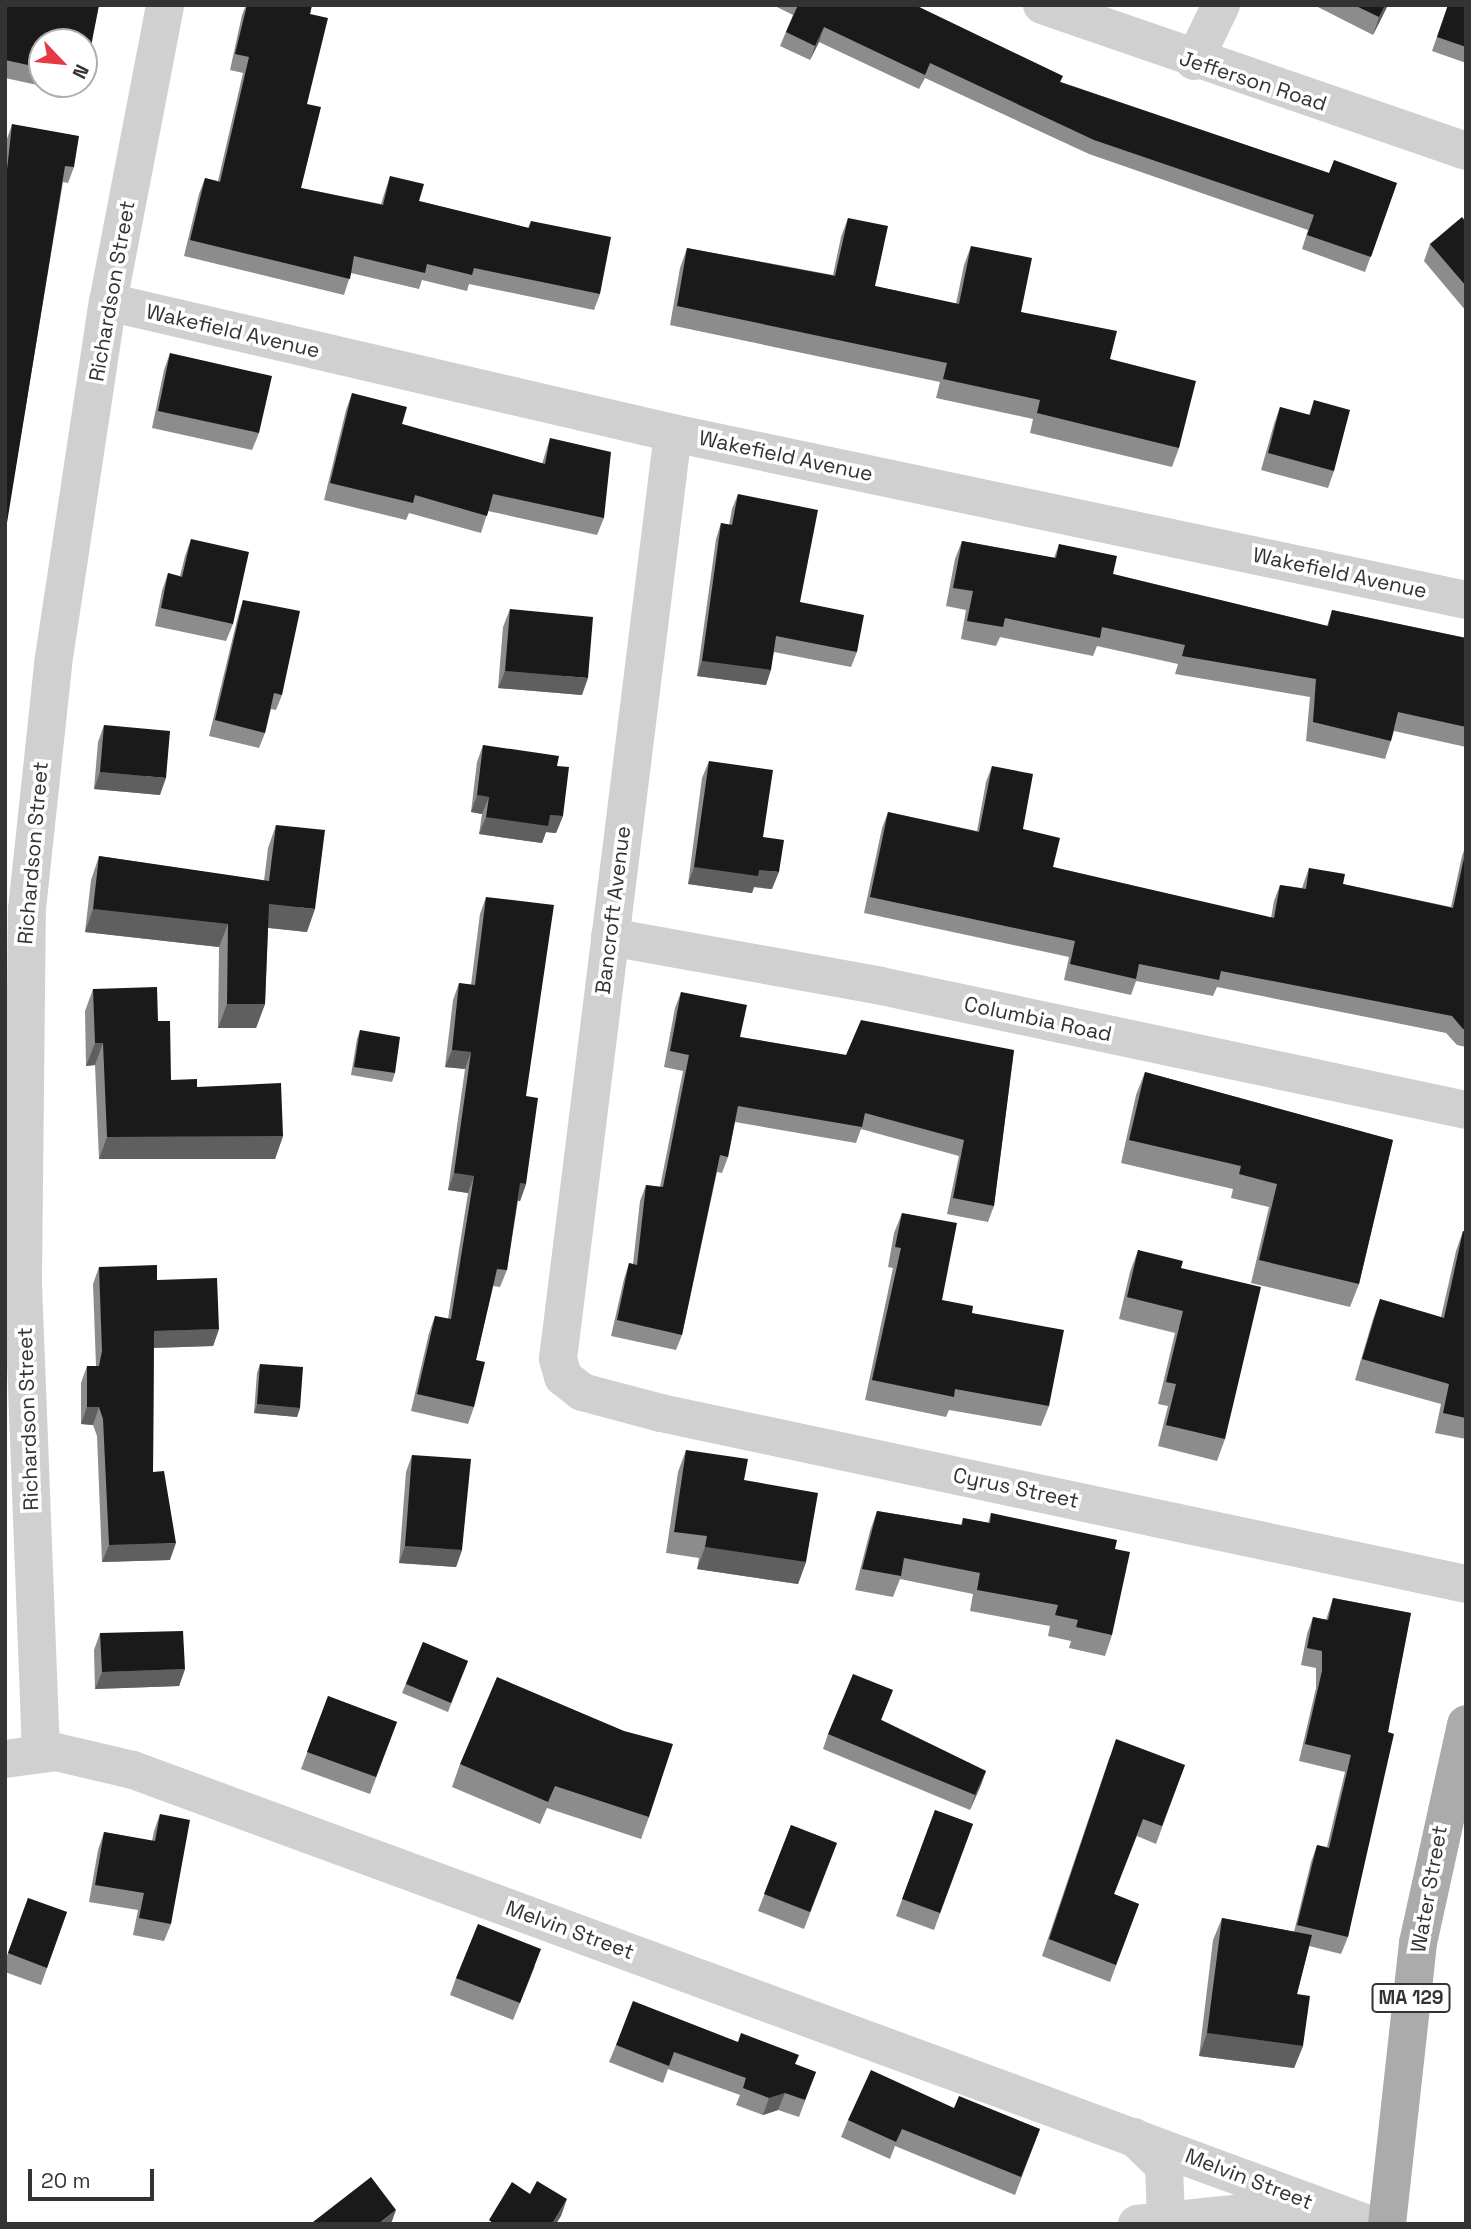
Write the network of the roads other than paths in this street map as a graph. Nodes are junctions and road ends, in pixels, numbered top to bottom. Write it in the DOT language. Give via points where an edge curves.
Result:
graph roads {
  1 [pos="165,5"];
  2 [pos="1042,5"];
  3 [pos="1221,5"];
  4 [pos="1194,61"];
  5 [pos="1466,151"];
  6 [pos="108,302"];
  7 [pos="673,433"];
  8 [pos="1466,600"];
  9 [pos="610,937"];
  10 [pos="1466,1110"];
  11 [pos="14,1279"];
  12 [pos="569,1384"];
  13 [pos="1466,1584"];
  14 [pos="1466,1724"];
  15 [pos="23,1755"];
  16 [pos="1129,2134"];
  17 [pos="1318,2205"];
  18 [pos="1152,2221"];
  19 [pos="1368,2224"];
  20 [pos="1387,2224"];
  1 -- 6 [label="street, Richardson Street"];
  2 -- 4 [label="street, Jefferson Road"];
  3 -- 4 [label="street"];
  4 -- 5 [label="street, Jefferson Road"];
  6 -- 7 [label="street, Wakefield Avenue"];
  6 -- 11 [label="street, Richardson Street" via="34,827 22,992"];
  7 -- 8 [label="street, Wakefield Avenue"];
  7 -- 9 [label="street, Bancroft Avenue"];
  9 -- 10 [label="street, Columbia Road" via="881,986"];
  9 -- 12 [label="street, Bancroft Avenue" via="558,1359"];
  11 -- 15 [label="street, Richardson Street"];
  12 -- 13 [label="street, Cyrus Street" via="661,1413"];
  14 -- 20 [label="main road, Water Street / MA 129" via="1418,1942"];
  15 -- 16 [label="street, Melvin Street" via="133,1770"];
  16 -- 17 [label="street, Melvin Street"];
  16 -- 18 [label="street, Melvin Street" via="1164,2166"];
  17 -- 18 [label="street"];
  17 -- 19 [label="street, Melvin Street"];
}
